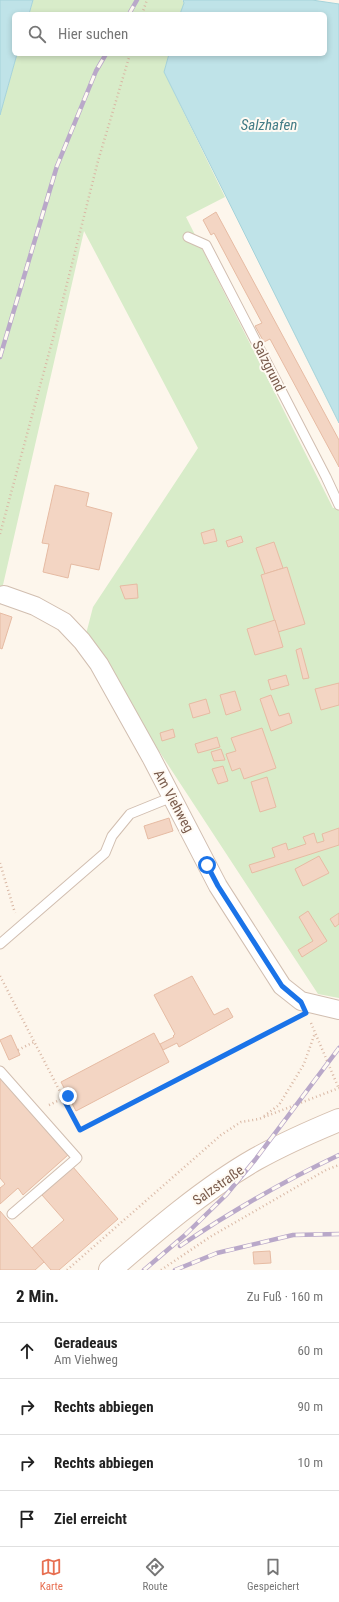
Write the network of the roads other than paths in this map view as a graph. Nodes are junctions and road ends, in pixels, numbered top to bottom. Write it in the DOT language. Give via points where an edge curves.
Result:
graph roads {
  1 [pos="188,237"];
  2 [pos="339,505"];
  3 [pos="4,595"];
  4 [pos="172,796"];
  5 [pos="0,944"];
  6 [pos="339,1010"];
  7 [pos="0,1071"];
  8 [pos="339,1120"];
  9 [pos="12,1214"];
  10 [pos="110,1270"];
  1 -- 2 [label="lane, Salzgrund" via="206,245"];
  3 -- 4 [label="street, Am Viehweg" via="35,606 64,622 82,641 99,664"];
  4 -- 5 [label="lane" via="130,814 112,836 105,854"];
  4 -- 6 [label="street, Am Viehweg" via="218,886 282,986 304,1007"];
  7 -- 9 [label="lane" via="77,1158"];
  8 -- 10 [label="street, Salzstraße" via="255,1160 203,1194"];
}
